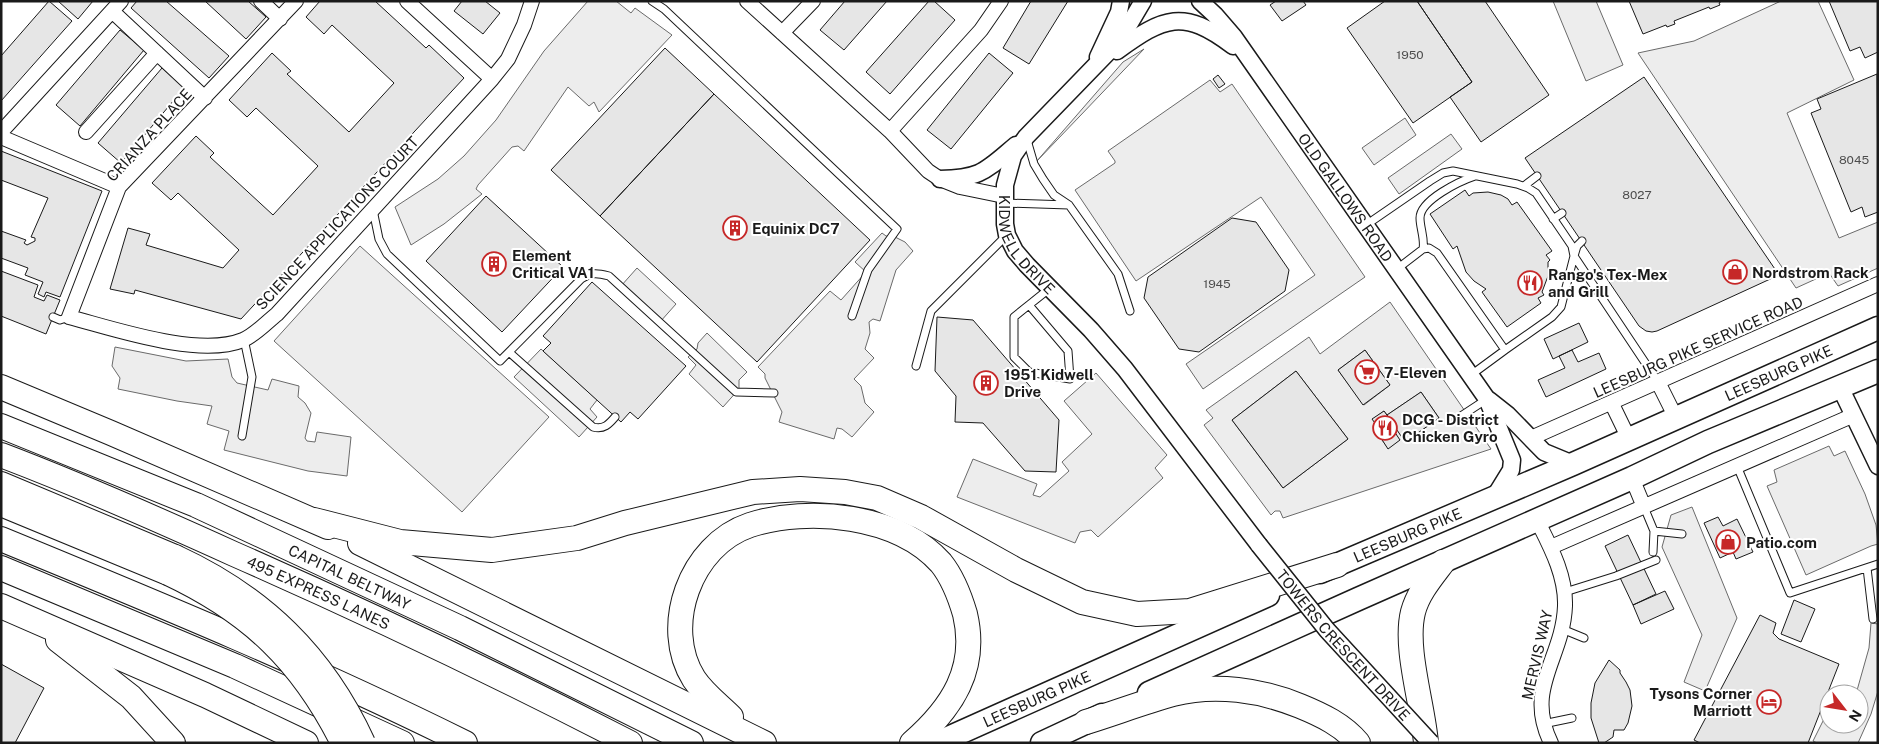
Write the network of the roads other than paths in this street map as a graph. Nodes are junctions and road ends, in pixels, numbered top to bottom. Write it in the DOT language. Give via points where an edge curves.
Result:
graph roads {
  1 [pos="261,1"];
  2 [pos="296,1"];
  3 [pos="407,1"];
  4 [pos="652,1"];
  5 [pos="747,1"];
  6 [pos="813,1"];
  7 [pos="1001,1"];
  8 [pos="1121,1"];
  9 [pos="1143,1"];
  10 [pos="1200,1"];
  11 [pos="532,2"];
  12 [pos="117,6"];
  13 [pos="280,19"];
  14 [pos="782,33"];
  15 [pos="157,53"];
  16 [pos="1248,58"];
  17 [pos="1091,70"];
  18 [pos="492,79"];
  19 [pos="204,98"];
  20 [pos="1,132"];
  21 [pos="86,132"];
  22 [pos="890,132"];
  23 [pos="1,137"];
  24 [pos="1026,137"];
  25 [pos="1475,176"];
  26 [pos="1537,176"];
  27 [pos="940,179"];
  28 [pos="1524,186"];
  29 [pos="119,187"];
  30 [pos="1004,200"];
  31 [pos="1069,205"];
  32 [pos="373,210"];
  33 [pos="1562,213"];
  34 [pos="1553,219"];
  35 [pos="1366,225"];
  36 [pos="1008,235"];
  37 [pos="1582,241"];
  38 [pos="1423,249"];
  39 [pos="1574,256"];
  40 [pos="1397,269"];
  41 [pos="1878,284"];
  42 [pos="1050,287"];
  43 [pos="1030,305"];
  44 [pos="1130,310"];
  45 [pos="852,316"];
  46 [pos="53,317"];
  47 [pos="69,317"];
  48 [pos="1878,328"];
  49 [pos="244,339"];
  50 [pos="1505,350"];
  51 [pos="510,352"];
  52 [pos="916,366"];
  53 [pos="1878,371"];
  54 [pos="1470,375"];
  55 [pos="1658,382"];
  56 [pos="1,387"];
  57 [pos="1840,387"];
  58 [pos="774,393"];
  59 [pos="1487,399"];
  60 [pos="1612,404"];
  61 [pos="1854,415"];
  62 [pos="615,416"];
  63 [pos="1676,418"];
  64 [pos="1455,420"];
  65 [pos="1,426"];
  66 [pos="242,436"];
  67 [pos="1531,438"];
  68 [pos="1629,438"];
  69 [pos="1,455"];
  70 [pos="1573,464"];
  71 [pos="1737,466"];
  72 [pos="1878,466"];
  73 [pos="1632,478"];
  74 [pos="1,484"];
  75 [pos="1494,496"];
  76 [pos="1,504"];
  77 [pos="1644,507"];
  78 [pos="314,520"];
  79 [pos="1536,520"];
  80 [pos="1654,531"];
  81 [pos="1682,534"];
  82 [pos="1,539"];
  83 [pos="1259,545"];
  84 [pos="1551,547"];
  85 [pos="1653,552"];
  86 [pos="1656,560"];
  87 [pos="1443,562"];
  88 [pos="1878,564"];
  89 [pos="172,565"];
  90 [pos="1337,565"];
  91 [pos="1,568"];
  92 [pos="1867,568"];
  93 [pos="1565,592"];
  94 [pos="1,606"];
  95 [pos="24,615"];
  96 [pos="1873,619"];
  97 [pos="1562,629"];
  98 [pos="1584,638"];
  99 [pos="1572,718"];
  100 [pos="1086,722"];
  101 [pos="1543,724"];
  102 [pos="173,743"];
  103 [pos="306,743"];
  104 [pos="343,743"];
  105 [pos="363,743"];
  106 [pos="402,743"];
  107 [pos="466,743"];
  108 [pos="630,743"];
  109 [pos="691,743"];
  110 [pos="764,743"];
  111 [pos="912,743"];
  112 [pos="937,743"];
  113 [pos="1042,743"];
  114 [pos="1358,743"];
  115 [pos="1426,743"];
  116 [pos="1431,743"];
  117 [pos="1551,743"];
  1 -- 13 [label="street"];
  2 -- 13 [label="street, CRIANZA PLACE"];
  3 -- 18 [label="street"];
  4 -- 45 [label="lane" via="897,229 868,270"];
  5 -- 14 [label="street, KIDWELL DRIVE"];
  6 -- 14 [label="street"];
  7 -- 22 [label="street" via="981,30"];
  8 -- 17 [label="street" via="1119,12"];
  9 -- 17 [label="street" via="1120,40"];
  10 -- 16 [label="street, OLD GALLOWS ROAD"];
  11 -- 18 [label="street, SCIENCE APPLICATIONS COURT" via="508,59"];
  12 -- 15 [label="street"];
  12 -- 20 [label="street"];
  13 -- 19 [label="street, CRIANZA PLACE"];
  14 -- 22 [label="street, KIDWELL DRIVE"];
  15 -- 19 [label="street"];
  15 -- 21 [label="street"];
  16 -- 17 [label="street" via="1200,25 1169,22 1154,26"];
  16 -- 35 [label="street, OLD GALLOWS ROAD"];
  17 -- 24 [label="street"];
  18 -- 32 [label="street, SCIENCE APPLICATIONS COURT"];
  19 -- 29 [label="street, CRIANZA PLACE"];
  22 -- 27 [label="street, KIDWELL DRIVE"];
  23 -- 29 [label="street"];
  24 -- 27 [label="street" via="981,174"];
  24 -- 30 [label="street" via="1008,170"];
  24 -- 31 [label="lane" via="1034,164 1043,179 1054,195"];
  25 -- 28 [label="lane"];
  25 -- 35 [label="lane" via="1443,173"];
  25 -- 38 [label="lane" via="1444,191 1423,209 1420,218"];
  26 -- 28 [label="lane"];
  27 -- 30 [label="street, KIDWELL DRIVE"];
  28 -- 34 [label="lane" via="1536,193"];
  29 -- 47 [label="street, CRIANZA PLACE"];
  30 -- 31 [label="lane"];
  30 -- 36 [label="street, KIDWELL DRIVE"];
  31 -- 44 [label="lane" via="1118,274"];
  32 -- 49 [label="street, SCIENCE APPLICATIONS COURT" via="277,314"];
  32 -- 51 [label="lane" via="379,239 387,254 500,361"];
  33 -- 34 [label="lane"];
  34 -- 39 [label="lane" via="1572,246"];
  35 -- 40 [label="street, OLD GALLOWS ROAD"];
  36 -- 42 [label="street, KIDWELL DRIVE" via="1015,251"];
  36 -- 52 [label="lane" via="931,311"];
  37 -- 39 [label="lane"];
  38 -- 40 [label="lane"];
  38 -- 50 [label="lane" via="1430,248 1437,253"];
  39 -- 50 [label="lane" via="1558,312"];
  39 -- 55 [label="lane"];
  40 -- 54 [label="street, OLD GALLOWS ROAD"];
  41 -- 55 [label="street, LEESBURG PIKE SERVICE ROAD"];
  42 -- 43 [label="lane"];
  42 -- 83 [label="street, KIDWELL DRIVE" via="1131,375"];
  43 -- 43 [label="lane" via="1014,317 1014,357 1028,372 1070,379 1068,350"];
  46 -- 47 [label="lane" via="60,320"];
  47 -- 49 [label="street, SCIENCE APPLICATIONS COURT" via="178,344 216,346"];
  48 -- 63 [label="highway, LEESBURG PIKE"];
  49 -- 66 [label="lane" via="252,377"];
  50 -- 54 [label="lane"];
  51 -- 58 [label="lane" via="581,279 590,273 599,273 609,276 736,392"];
  51 -- 62 [label="lane" via="593,427 608,425"];
  53 -- 57 [label="highway"];
  54 -- 59 [label="street, OLD GALLOWS ROAD"];
  55 -- 60 [label="street, LEESBURG PIKE SERVICE ROAD"];
  55 -- 63 [label="street"];
  56 -- 78 [label="highway"];
  57 -- 61 [label="street"];
  57 -- 73 [label="highway" via="1708,442"];
  59 -- 64 [label="lane"];
  59 -- 67 [label="street, OLD GALLOWS ROAD"];
  59 -- 75 [label="street, OLD GALLOWS ROAD" via="1512,460 1511,470"];
  60 -- 67 [label="street, LEESBURG PIKE SERVICE ROAD"];
  60 -- 68 [label="street"];
  61 -- 71 [label="street"];
  61 -- 72 [label="street"];
  63 -- 68 [label="highway, LEESBURG PIKE"];
  65 -- 109 [label="highway, CAPITAL BELTWAY" via="196,505 460,628"];
  67 -- 70 [label="street, OLD GALLOWS ROAD" via="1548,456"];
  68 -- 70 [label="highway, LEESBURG PIKE"];
  69 -- 108 [label="highway, 495 EXPRESS LANES" via="358,608 511,681"];
  70 -- 75 [label="highway, LEESBURG PIKE"];
  71 -- 77 [label="street"];
  71 -- 92 [label="lane" via="1790,593"];
  73 -- 77 [label="street"];
  73 -- 79 [label="highway"];
  74 -- 89 [label="highway"];
  75 -- 90 [label="highway, LEESBURG PIKE"];
  76 -- 89 [label="highway"];
  77 -- 80 [label="lane"];
  77 -- 84 [label="street"];
  78 -- 90 [label="highway" via="400,542 492,550 576,538 753,492 800,489 845,492 877,498 921,517 1016,570 1082,602 1137,614 1190,611"];
  78 -- 110 [label="highway"];
  79 -- 84 [label="street, MERVIS WAY"];
  79 -- 87 [label="highway"];
  80 -- 81 [label="lane"];
  80 -- 85 [label="lane"];
  82 -- 107 [label="highway" via="264,650"];
  83 -- 116 [label="street, TOWERS CRESCENT DRIVE, bridge" via="1327,630"];
  84 -- 93 [label="street, MERVIS WAY"];
  86 -- 93 [label="lane"];
  87 -- 100 [label="highway"];
  87 -- 115 [label="highway" via="1421,592 1413,613 1412,647"];
  88 -- 92 [label="lane"];
  89 -- 104 [label="highway, bridge" via="270,640 314,690"];
  89 -- 105 [label="highway, bridge" via="204,570 258,605 283,627 328,680"];
  90 -- 112 [label="highway, LEESBURG PIKE"];
  91 -- 106 [label="highway" via="225,662"];
  92 -- 96 [label="lane"];
  93 -- 97 [label="street, MERVIS WAY"];
  94 -- 95 [label="highway"];
  95 -- 102 [label="highway" via="131,697"];
  95 -- 103 [label="highway"];
  97 -- 98 [label="lane"];
  97 -- 101 [label="street, MERVIS WAY" via="1541,697"];
  99 -- 101 [label="lane"];
  100 -- 113 [label="highway"];
  100 -- 114 [label="highway" via="1175,694 1236,689 1291,702 1319,714 1348,732"];
  101 -- 117 [label="street, MERVIS WAY"];
  110 -- 111 [label="highway" via="734,720 694,679 684,656 680,624 687,590 704,558 727,538 749,526 805,516 867,522 896,532 926,550 953,582 962,603 970,642 966,668 957,690 942,712"];
}
